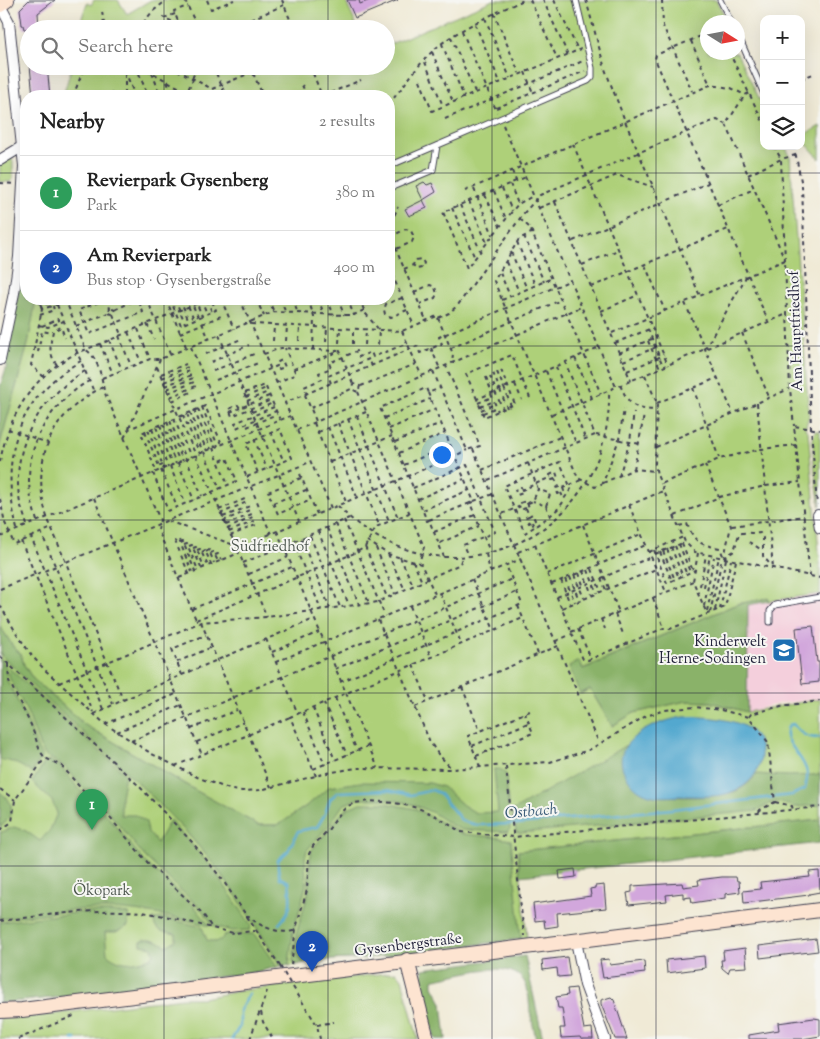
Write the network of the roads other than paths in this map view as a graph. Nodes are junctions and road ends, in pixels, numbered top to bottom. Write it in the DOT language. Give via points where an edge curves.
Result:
graph roads {
  1 [pos="7,0"];
  2 [pos="576,0"];
  3 [pos="720,0"];
  4 [pos="0,5"];
  5 [pos="728,15"];
  6 [pos="745,51"];
  7 [pos="760,85"];
  8 [pos="20,119"];
  9 [pos="437,146"];
  10 [pos="20,148"];
  11 [pos="0,160"];
  12 [pos="395,164"];
  13 [pos="395,186"];
  14 [pos="20,239"];
  15 [pos="0,360"];
  16 [pos="818,515"];
  17 [pos="820,528"];
  18 [pos="820,597"];
  19 [pos="770,622"];
  20 [pos="820,910"];
  21 [pos="576,941"];
  22 [pos="407,960"];
  23 [pos="0,1011"];
  24 [pos="427,1039"];
  25 [pos="605,1039"];
  1 -- 4 [label="street"];
  2 -- 9 [label="lane" via="592,77"];
  3 -- 5 [label="lane"];
  4 -- 8 [label="street" via="9,22"];
  6 -- 7 [label="lane"];
  9 -- 12 [label="lane"];
  9 -- 13 [label="lane" via="432,170"];
  10 -- 11 [label="street"];
  14 -- 15 [label="street" via="14,293"];
  16 -- 17 [label="street"];
  18 -- 19 [label="lane" via="774,606 770,611"];
  20 -- 21 [label="street, Gysenbergstraße"];
  21 -- 22 [label="street, Gysenbergstraße"];
  21 -- 25 [label="street" via="585,986"];
  22 -- 23 [label="street, Gysenbergstraße" via="291,980 276,972 90,1001"];
  22 -- 24 [label="street"];
}
